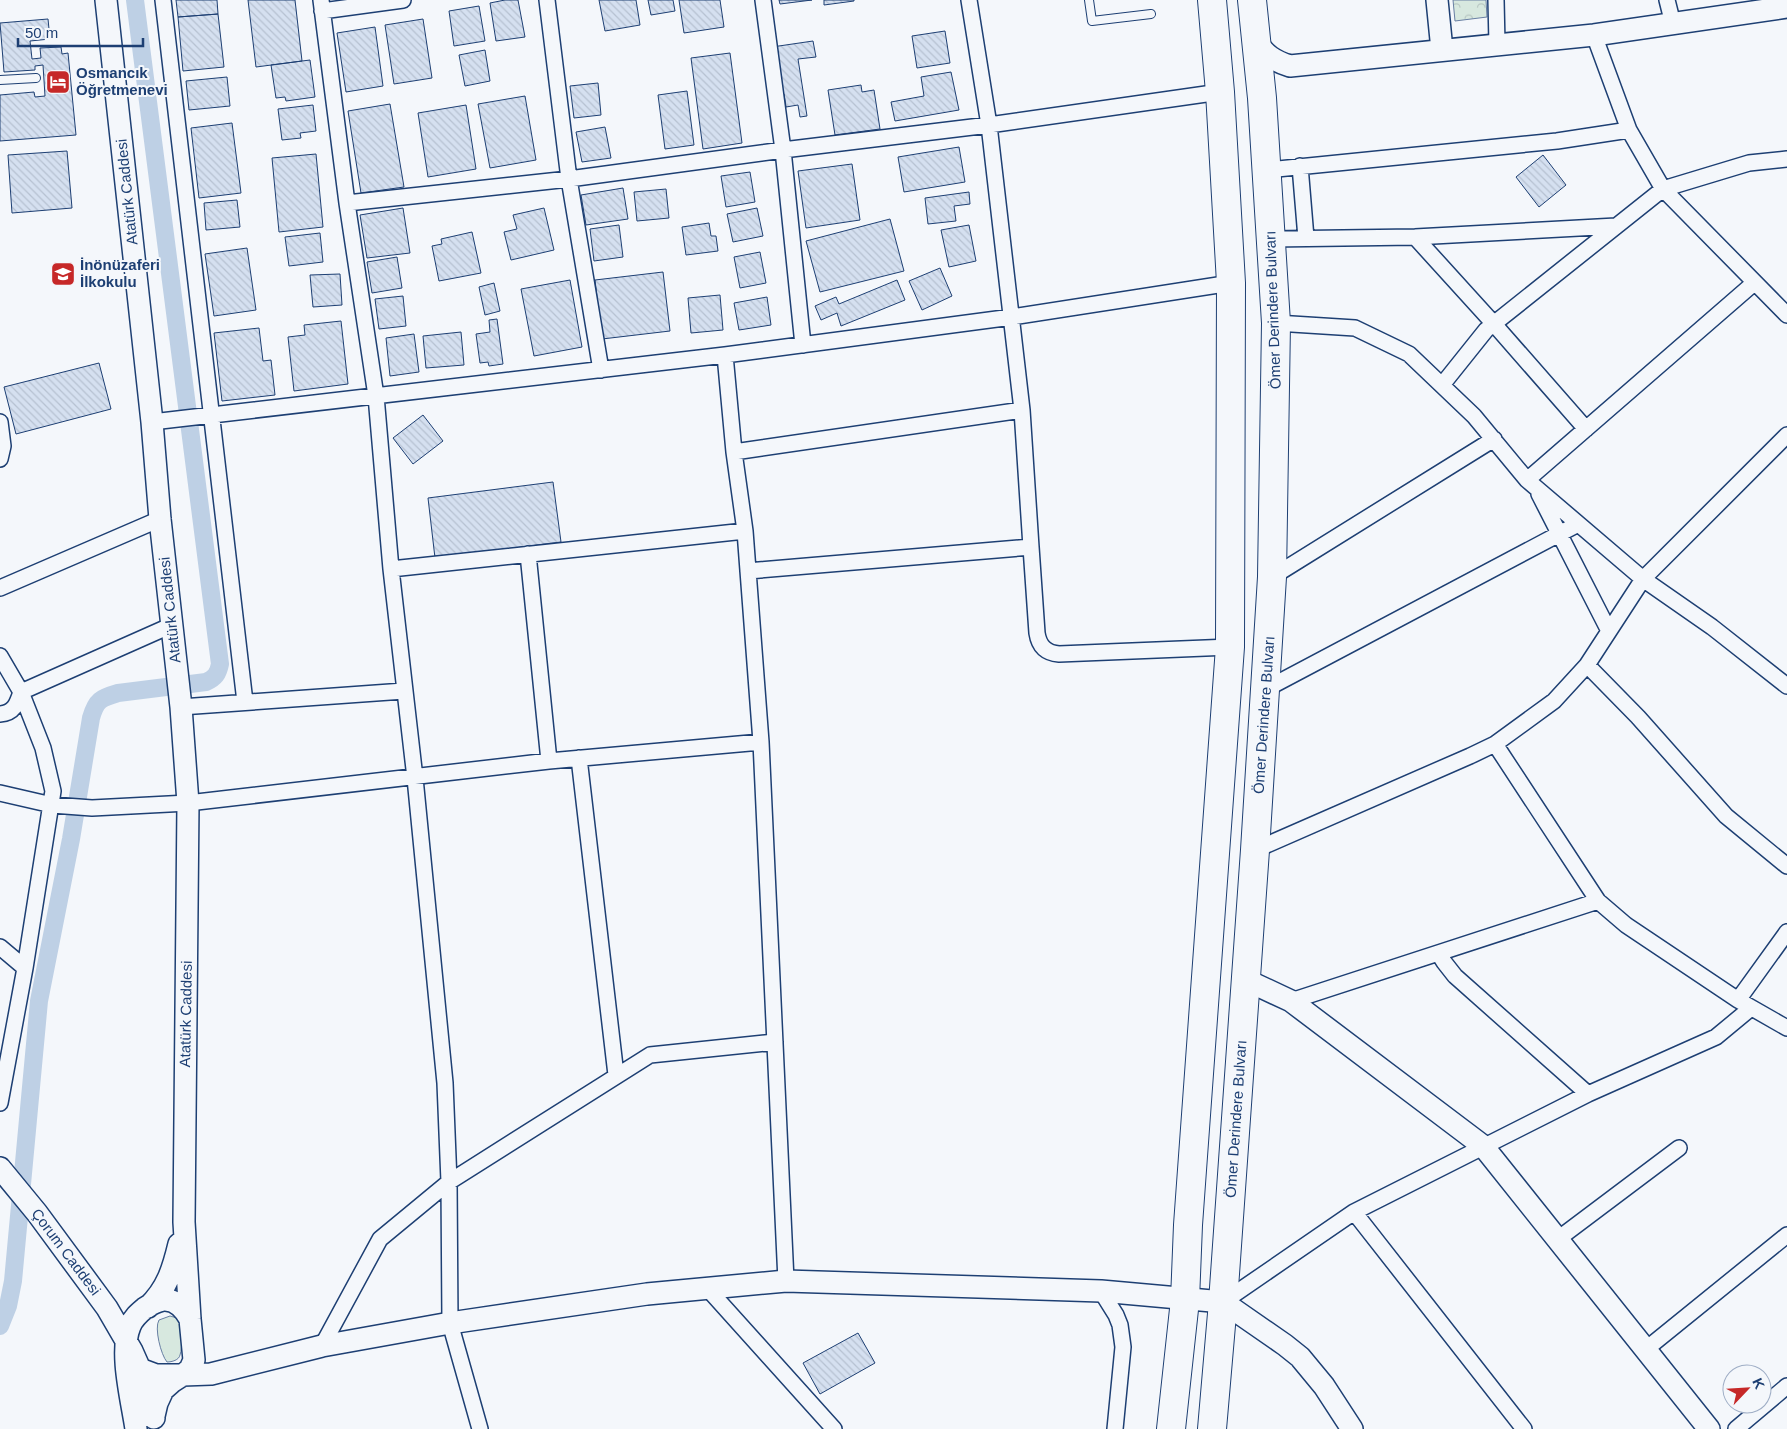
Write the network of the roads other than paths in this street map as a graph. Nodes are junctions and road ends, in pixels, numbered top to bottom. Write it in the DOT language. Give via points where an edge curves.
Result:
graph roads {
  1 [pos="106,0"];
  2 [pos="163,0"];
  3 [pos="403,0"];
  4 [pos="547,0"];
  5 [pos="763,0"];
  6 [pos="969,0"];
  7 [pos="1089,0"];
  8 [pos="1212,0"];
  9 [pos="1252,0"];
  10 [pos="1437,0"];
  11 [pos="1496,0"];
  12 [pos="1667,0"];
  13 [pos="322,5"];
  14 [pos="1787,7"];
  15 [pos="1151,14"];
  16 [pos="1674,24"];
  17 [pos="1594,35"];
  18 [pos="1256,41"];
  19 [pos="1498,44"];
  20 [pos="1442,50"];
  21 [pos="1290,66"];
  22 [pos="36,78"];
  23 [pos="0,80"];
  24 [pos="1220,92"];
  25 [pos="1262,98"];
  26 [pos="989,125"];
  27 [pos="1629,130"];
  28 [pos="783,150"];
  29 [pos="1787,159"];
  30 [pos="1300,166"];
  31 [pos="1267,170"];
  32 [pos="568,179"];
  33 [pos="1663,189"];
  34 [pos="347,203"];
  35 [pos="1616,226"];
  36 [pos="1415,237"];
  37 [pos="1306,238"];
  38 [pos="1271,239"];
  39 [pos="1754,283"];
  40 [pos="1230,284"];
  41 [pos="1787,315"];
  42 [pos="1012,317"];
  43 [pos="1276,323"];
  44 [pos="1494,324"];
  45 [pos="803,345"];
  46 [pos="725,356"];
  47 [pos="601,370"];
  48 [pos="1442,384"];
  49 [pos="376,396"];
  50 [pos="1022,410"];
  51 [pos="211,415"];
  52 [pos="0,422"];
  53 [pos="152,422"];
  54 [pos="1586,429"];
  55 [pos="1787,435"];
  56 [pos="1494,440"];
  57 [pos="734,452"];
  58 [pos="0,459"];
  59 [pos="1531,484"];
  60 [pos="160,519"];
  61 [pos="1578,524"];
  62 [pos="745,530"];
  63 [pos="1559,535"];
  64 [pos="1031,547"];
  65 [pos="528,554"];
  66 [pos="391,568"];
  67 [pos="748,571"];
  68 [pos="1272,577"];
  69 [pos="1643,579"];
  70 [pos="0,588"];
  71 [pos="172,625"];
  72 [pos="1609,631"];
  73 [pos="1230,647"];
  74 [pos="0,656"];
  75 [pos="1586,664"];
  76 [pos="1786,684"];
  77 [pos="1266,689"];
  78 [pos="404,691"];
  79 [pos="21,692"];
  80 [pos="245,702"];
  81 [pos="181,707"];
  82 [pos="0,714"];
  83 [pos="761,742"];
  84 [pos="1494,744"];
  85 [pos="579,758"];
  86 [pos="549,761"];
  87 [pos="415,778"];
  88 [pos="0,793"];
  89 [pos="188,803"];
  90 [pos="52,805"];
  91 [pos="1255,850"];
  92 [pos="1787,866"];
  93 [pos="1598,901"];
  94 [pos="1787,932"];
  95 [pos="0,947"];
  96 [pos="1439,954"];
  97 [pos="24,968"];
  98 [pos="1246,980"];
  99 [pos="1291,1001"];
  100 [pos="1744,1004"];
  101 [pos="1787,1028"];
  102 [pos="775,1042"];
  103 [pos="616,1075"];
  104 [pos="1588,1094"];
  105 [pos="0,1103"];
  106 [pos="1484,1146"];
  107 [pos="1679,1148"];
  108 [pos="0,1168"];
  109 [pos="449,1182"];
  110 [pos="1354,1212"];
  111 [pos="184,1222"];
  112 [pos="1787,1235"];
  113 [pos="1558,1239"];
  114 [pos="786,1281"];
  115 [pos="708,1288"];
  116 [pos="1101,1291"];
  117 [pos="1185,1300"];
  118 [pos="1223,1302"];
  119 [pos="107,1308"];
  120 [pos="144,1309"];
  121 [pos="190,1319"];
  122 [pos="450,1323"];
  123 [pos="126,1341"];
  124 [pos="322,1346"];
  125 [pos="1645,1350"];
  126 [pos="188,1368"];
  127 [pos="140,1369"];
  128 [pos="1787,1386"];
  129 [pos="156,1423"];
  130 [pos="136,1429"];
  131 [pos="480,1429"];
  132 [pos="834,1429"];
  133 [pos="1115,1429"];
  134 [pos="1171,1429"];
  135 [pos="1212,1429"];
  136 [pos="1352,1429"];
  137 [pos="1524,1429"];
  138 [pos="1709,1429"];
  139 [pos="1736,1429"];
  1 -- 53 [label="street, Atatürk Caddesi"];
  2 -- 51 [label="street"];
  3 -- 13 [label="street"];
  4 -- 32 [label="street"];
  5 -- 28 [label="street"];
  6 -- 26 [label="street"];
  7 -- 15 [label="lane" via="1092,21"];
  8 -- 24 [label="highway"];
  9 -- 18 [label="highway, Ömer Derindere Bulvarı"];
  10 -- 20 [label="street"];
  11 -- 19 [label="street"];
  12 -- 16 [label="street"];
  13 -- 34 [label="street"];
  14 -- 16 [label="street"];
  16 -- 17 [label="street"];
  17 -- 19 [label="street"];
  17 -- 27 [label="street"];
  18 -- 21 [label="street" via="1270,58"];
  18 -- 25 [label="highway, Ömer Derindere Bulvarı"];
  19 -- 20 [label="street"];
  20 -- 21 [label="street"];
  21 -- 25 [label="street" via="1266,87"];
  22 -- 23 [label="lane"];
  24 -- 26 [label="street"];
  24 -- 40 [label="highway"];
  25 -- 31 [label="highway, Ömer Derindere Bulvarı"];
  26 -- 28 [label="street"];
  26 -- 42 [label="street"];
  27 -- 30 [label="street" via="1557,141"];
  27 -- 33 [label="street"];
  28 -- 32 [label="street"];
  28 -- 45 [label="street"];
  29 -- 33 [label="street" via="1749,163"];
  30 -- 31 [label="street"];
  30 -- 37 [label="street"];
  31 -- 38 [label="highway, Ömer Derindere Bulvarı"];
  32 -- 34 [label="street"];
  32 -- 47 [label="street"];
  33 -- 35 [label="street"];
  33 -- 39 [label="street"];
  34 -- 49 [label="street"];
  35 -- 36 [label="street"];
  35 -- 44 [label="street"];
  36 -- 37 [label="street"];
  36 -- 44 [label="street"];
  37 -- 38 [label="street"];
  38 -- 43 [label="highway, Ömer Derindere Bulvarı"];
  39 -- 41 [label="street"];
  39 -- 54 [label="street"];
  40 -- 42 [label="street"];
  40 -- 73 [label="highway"];
  42 -- 45 [label="street"];
  42 -- 50 [label="street"];
  43 -- 48 [label="street" via="1355,328 1410,354"];
  43 -- 68 [label="highway, Ömer Derindere Bulvarı"];
  44 -- 48 [label="street"];
  44 -- 54 [label="street"];
  45 -- 46 [label="street"];
  46 -- 47 [label="street"];
  46 -- 57 [label="street"];
  47 -- 49 [label="street"];
  48 -- 56 [label="street"];
  49 -- 51 [label="street"];
  49 -- 66 [label="street"];
  50 -- 57 [label="street"];
  50 -- 64 [label="street"];
  51 -- 53 [label="street"];
  51 -- 80 [label="street"];
  52 -- 58 [label="street" via="3,446"];
  53 -- 60 [label="street, Atatürk Caddesi"];
  54 -- 59 [label="street"];
  55 -- 69 [label="street"];
  56 -- 59 [label="street"];
  56 -- 68 [label="street"];
  57 -- 62 [label="street"];
  59 -- 61 [label="street"];
  59 -- 63 [label="street"];
  60 -- 70 [label="street"];
  60 -- 71 [label="street, Atatürk Caddesi"];
  61 -- 63 [label="street"];
  61 -- 69 [label="street"];
  62 -- 65 [label="street"];
  62 -- 67 [label="street"];
  63 -- 72 [label="street"];
  63 -- 77 [label="street"];
  64 -- 67 [label="street"];
  64 -- 73 [label="street" via="1037,633 1046,650 1059,654"];
  65 -- 66 [label="street"];
  65 -- 86 [label="street"];
  66 -- 78 [label="street"];
  67 -- 83 [label="street"];
  68 -- 77 [label="highway, Ömer Derindere Bulvarı"];
  69 -- 72 [label="street"];
  69 -- 76 [label="street"];
  71 -- 79 [label="street"];
  71 -- 81 [label="street, Atatürk Caddesi"];
  72 -- 75 [label="street"];
  73 -- 117 [label="highway" via="1189,1205"];
  74 -- 79 [label="street"];
  75 -- 84 [label="street" via="1554,701"];
  75 -- 92 [label="street" via="1726,816"];
  77 -- 91 [label="highway, Ömer Derindere Bulvarı"];
  78 -- 80 [label="street"];
  78 -- 87 [label="street"];
  79 -- 82 [label="street" via="16,706"];
  79 -- 90 [label="street" via="48,766 53,790"];
  80 -- 81 [label="street"];
  81 -- 89 [label="street, Atatürk Caddesi"];
  83 -- 85 [label="street"];
  83 -- 102 [label="street"];
  84 -- 91 [label="street"];
  84 -- 93 [label="street"];
  85 -- 86 [label="street"];
  85 -- 103 [label="street"];
  86 -- 87 [label="street"];
  87 -- 89 [label="street"];
  87 -- 109 [label="street" via="445,1083"];
  88 -- 90 [label="street"];
  89 -- 90 [label="street" via="92,808"];
  89 -- 111 [label="street, Atatürk Caddesi"];
  90 -- 97 [label="street"];
  91 -- 98 [label="highway, Ömer Derindere Bulvarı"];
  93 -- 96 [label="street"];
  93 -- 100 [label="street" via="1626,925"];
  94 -- 100 [label="street"];
  95 -- 97 [label="street"];
  96 -- 99 [label="street"];
  96 -- 104 [label="street" via="1455,976"];
  97 -- 105 [label="street"];
  98 -- 99 [label="street"];
  98 -- 118 [label="highway, Ömer Derindere Bulvarı"];
  99 -- 106 [label="street"];
  100 -- 101 [label="street"];
  100 -- 104 [label="street" via="1716,1037"];
  102 -- 103 [label="street" via="650,1055"];
  102 -- 114 [label="street"];
  103 -- 109 [label="street"];
  104 -- 106 [label="street"];
  106 -- 110 [label="street"];
  106 -- 113 [label="street"];
  107 -- 113 [label="street"];
  108 -- 119 [label="street, Çorum Caddesi"];
  109 -- 122 [label="street"];
  109 -- 124 [label="street" via="380,1239"];
  110 -- 118 [label="street"];
  110 -- 137 [label="street"];
  111 -- 120 [label="street" via="171,1275 161,1293"];
  111 -- 121 [label="street"];
  112 -- 125 [label="street"];
  113 -- 125 [label="street"];
  114 -- 115 [label="street"];
  114 -- 116 [label="street"];
  115 -- 122 [label="street"];
  115 -- 132 [label="street"];
  116 -- 117 [label="street"];
  116 -- 133 [label="street" via="1118,1320 1123,1347"];
  117 -- 118 [label="street"];
  117 -- 134 [label="highway"];
  118 -- 135 [label="highway, Ömer Derindere Bulvarı"];
  118 -- 136 [label="street" via="1300,1357"];
  119 -- 120 [label="street" via="128,1315"];
  119 -- 123 [label="street, Çorum Caddesi"];
  120 -- 121 [label="street" via="159,1301 172,1301 184,1309"];
  120 -- 123 [label="street" via="130,1326"];
  121 -- 126 [label="street"];
  122 -- 124 [label="street"];
  122 -- 131 [label="street"];
  123 -- 127 [label="street, Çorum Caddesi"];
  123 -- 130 [label="street, Çorum Caddesi"];
  124 -- 126 [label="street" via="211,1374"];
  125 -- 138 [label="street"];
  126 -- 127 [label="street" via="161,1376"];
  126 -- 129 [label="street" via="163,1390 157,1403"];
  127 -- 129 [label="street, Çorum Caddesi"];
  128 -- 139 [label="street"];
}
